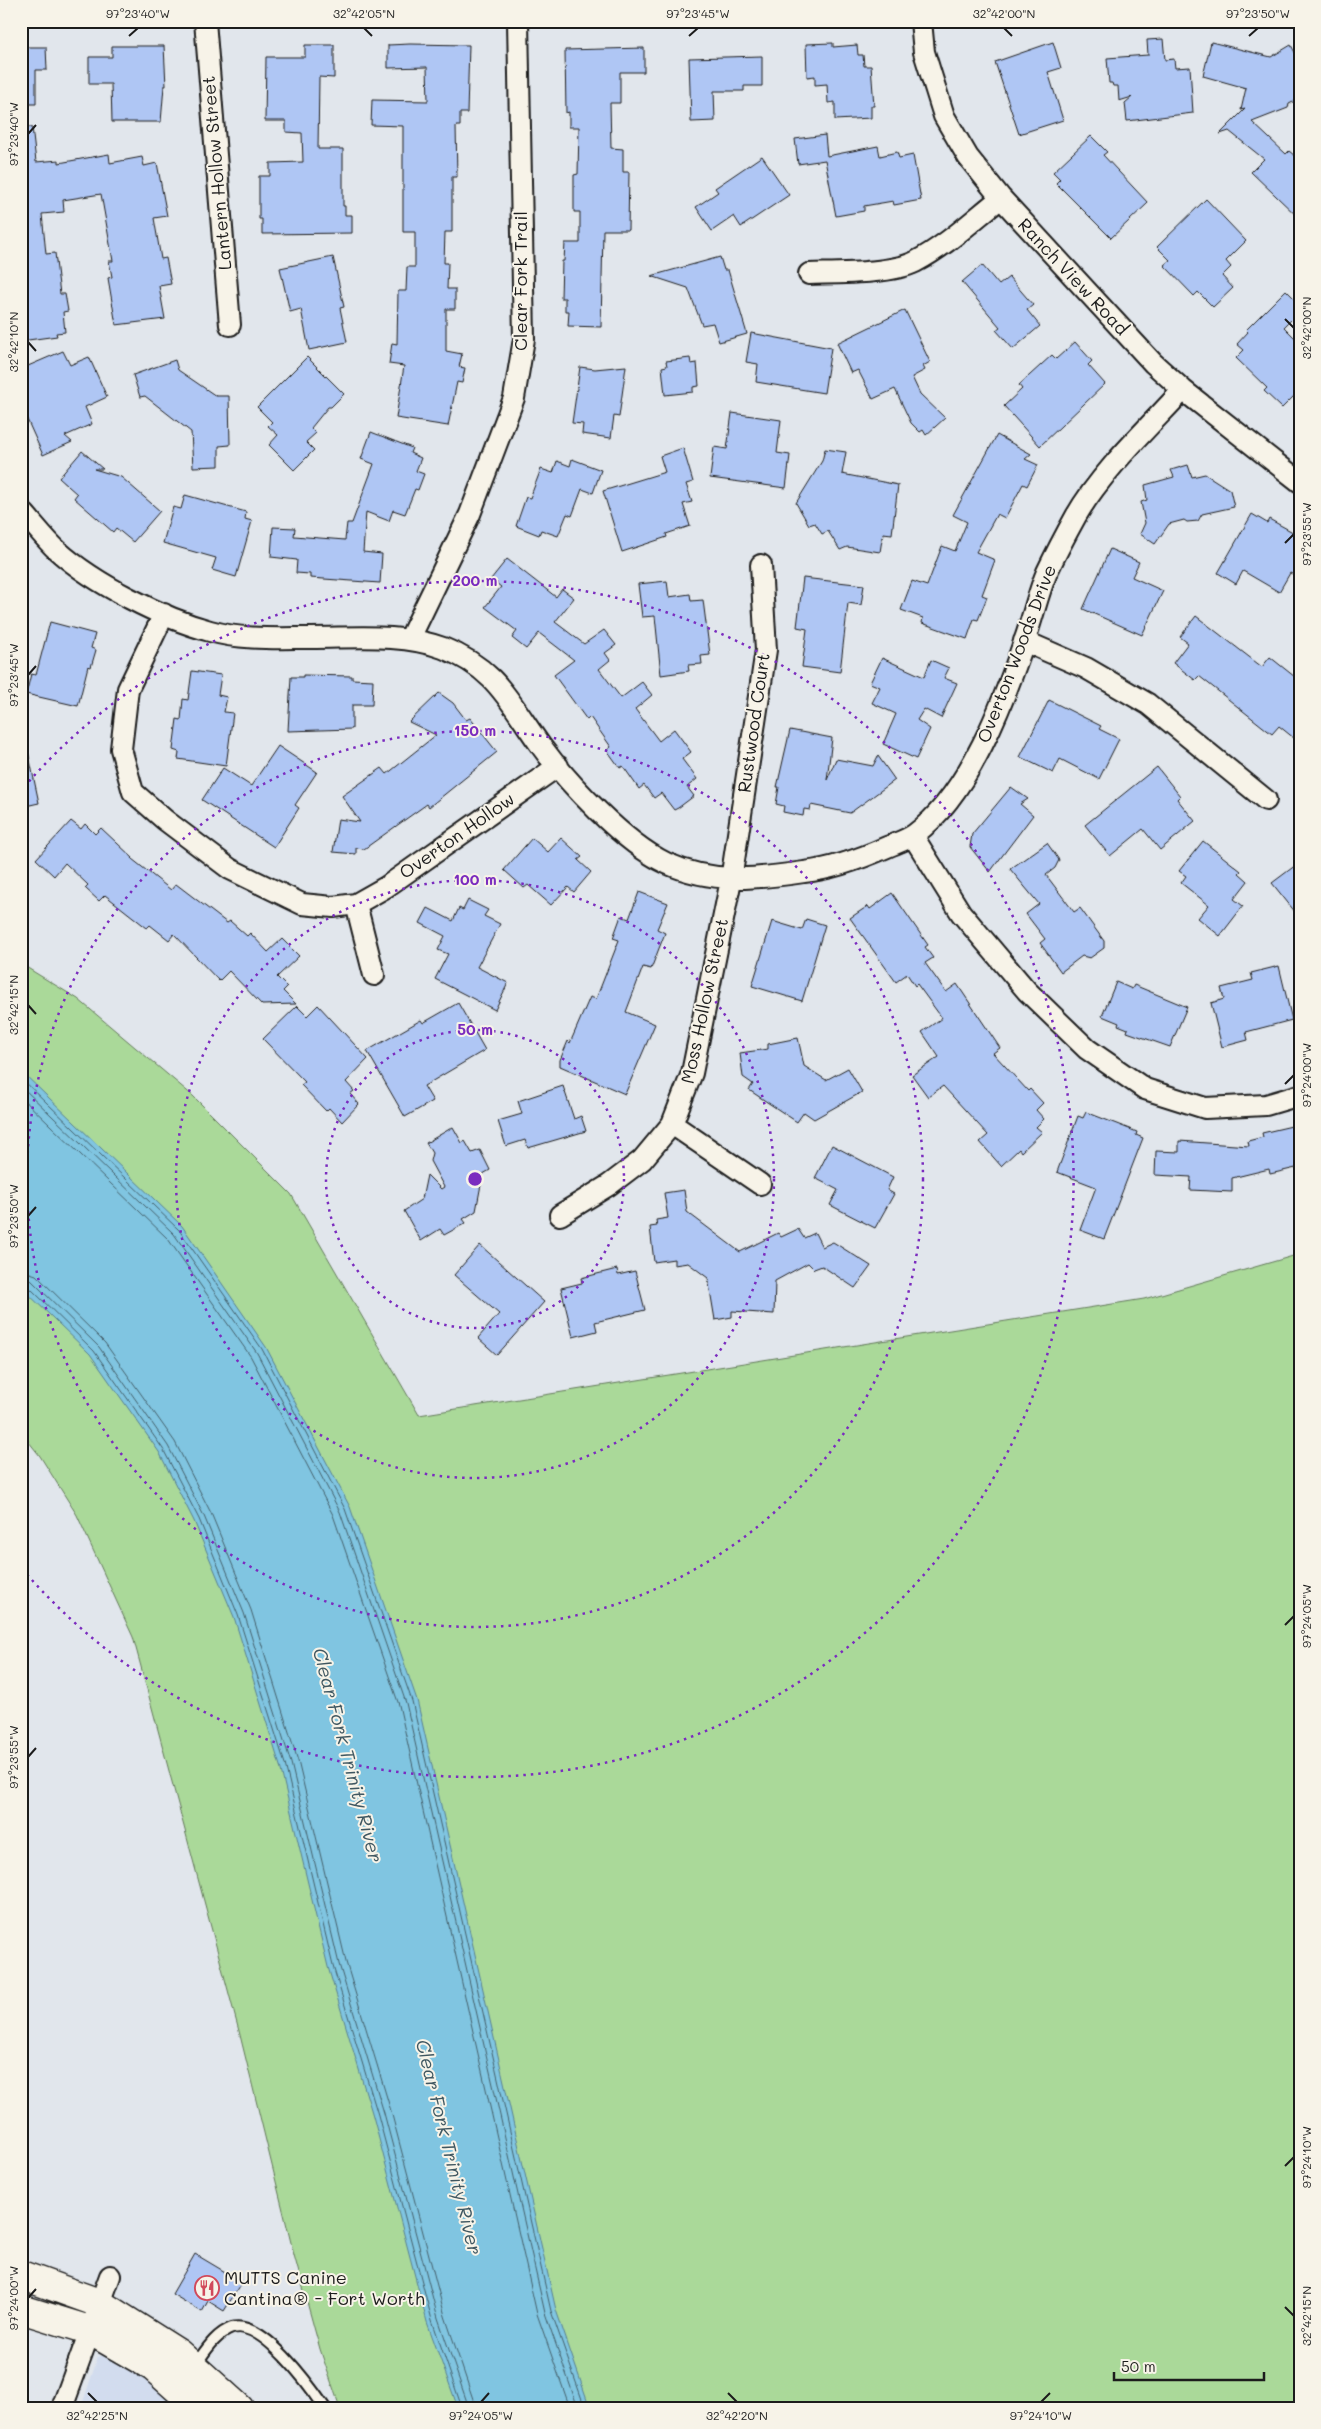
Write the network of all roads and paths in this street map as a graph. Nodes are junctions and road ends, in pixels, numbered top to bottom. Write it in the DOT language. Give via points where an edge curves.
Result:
graph roads {
  1 [pos="205,21"];
  2 [pos="518,21"];
  3 [pos="921,21"];
  4 [pos="1001,198"];
  5 [pos="809,274"];
  6 [pos="230,325"];
  7 [pos="1182,390"];
  8 [pos="1300,482"];
  9 [pos="21,510"];
  10 [pos="761,565"];
  11 [pos="164,614"];
  12 [pos="410,638"];
  13 [pos="1024,641"];
  14 [pos="558,766"];
  15 [pos="1266,800"];
  16 [pos="913,836"];
  17 [pos="731,880"];
  18 [pos="356,904"];
  19 [pos="374,974"];
  20 [pos="1300,1095"];
  21 [pos="672,1124"];
  22 [pos="760,1184"];
  23 [pos="560,1215"];
  24 [pos="21,2275"];
  25 [pos="110,2276"];
  26 [pos="99,2303"];
  27 [pos="21,2309"];
  28 [pos="89,2330"];
  29 [pos="194,2367"];
  30 [pos="62,2408"];
  31 [pos="199,2408"];
  32 [pos="239,2408"];
  33 [pos="325,2408"];
  1 -- 6 [label="street, Lantern Hollow Street"];
  2 -- 12 [label="street, Clear Fork Trail" via="524,339 516,388 496,451 470,514"];
  3 -- 4 [label="street, Ranch View Road" via="924,52 944,116 968,157"];
  4 -- 5 [label="street" via="913,263 869,272"];
  4 -- 7 [label="street, Ranch View Road" via="1090,297"];
  7 -- 8 [label="street, Ranch View Road"];
  7 -- 13 [label="street, Overton Woods Drive" via="1078,512 1046,574"];
  9 -- 11 [label="street, Overton Woods Drive" via="57,550 86,572"];
  10 -- 17 [label="street, Rustwood Court" via="766,650"];
  11 -- 12 [label="street, Overton Woods Drive" via="210,631 247,638"];
  11 -- 18 [label="street, Overton Hollow" via="128,689 121,749 134,792 230,869 302,904 333,907"];
  12 -- 14 [label="street, Overton Woods Drive" via="444,649 474,664 503,688"];
  13 -- 15 [label="street" via="1086,668 1148,704"];
  13 -- 16 [label="street, Overton Woods Drive" via="984,742 948,802"];
  14 -- 17 [label="street, Overton Woods Drive" via="612,822 656,857 688,871"];
  14 -- 18 [label="street, Overton Hollow"];
  16 -- 17 [label="street, Overton Woods Drive" via="859,859 821,870"];
  16 -- 20 [label="street" via="961,912 1027,991 1087,1049 1145,1089 1205,1108 1266,1106"];
  17 -- 21 [label="street, Moss Hollow Street" via="692,1073"];
  18 -- 19 [label="street"];
  21 -- 22 [label="street"];
  21 -- 23 [label="street, Moss Hollow Street" via="642,1160"];
  24 -- 26 [label="street"];
  25 -- 26 [label="street"];
  26 -- 28 [label="street"];
  26 -- 29 [label="street" via="178,2353"];
  27 -- 28 [label="street"];
  28 -- 30 [label="street"];
  28 -- 31 [label="street" via="153,2367"];
  29 -- 32 [label="street"];
  29 -- 33 [label="lane" via="223,2332 235,2327 249,2329 266,2339 310,2386"];
}
